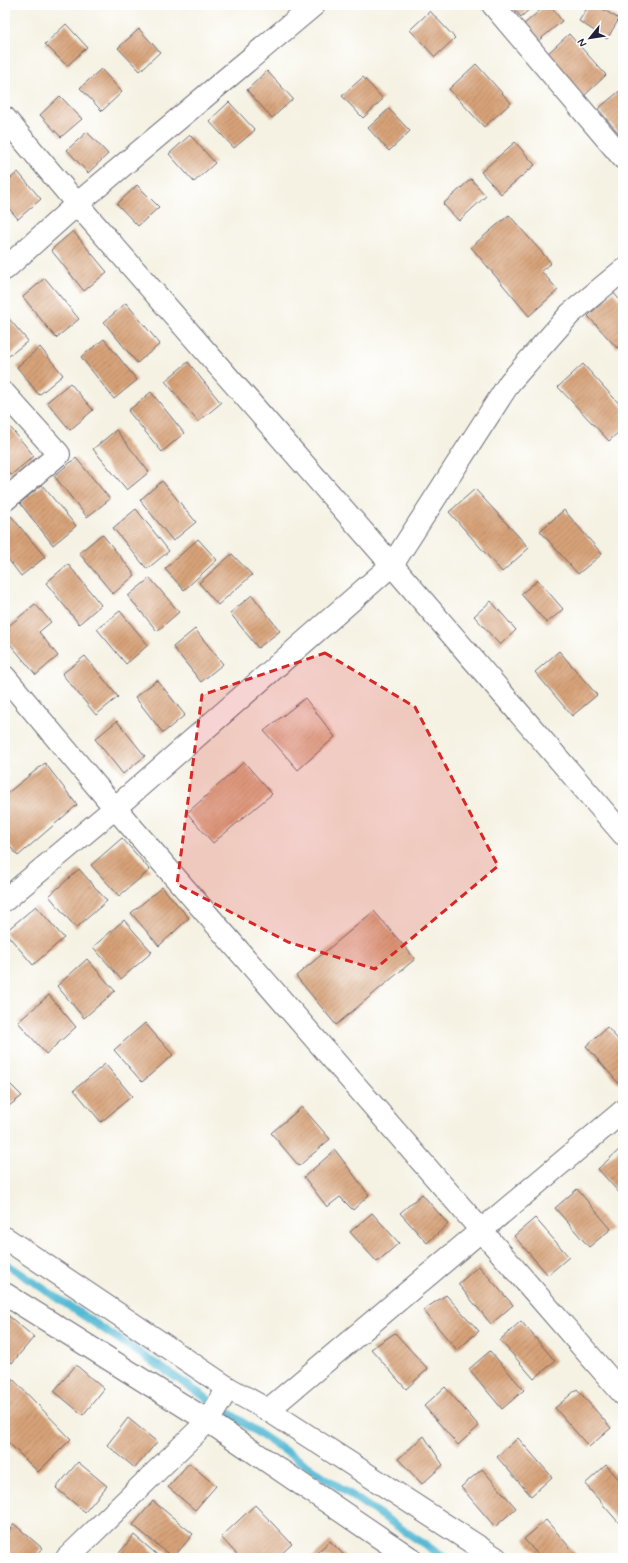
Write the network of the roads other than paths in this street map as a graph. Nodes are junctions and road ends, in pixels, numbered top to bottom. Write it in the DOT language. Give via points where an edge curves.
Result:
graph roads {
  1 [pos="314,5"];
  2 [pos="493,5"];
  3 [pos="5,118"];
  4 [pos="623,158"];
  5 [pos="78,204"];
  6 [pos="5,269"];
  7 [pos="623,270"];
  8 [pos="5,394"];
  9 [pos="5,500"];
  10 [pos="392,565"];
  11 [pos="5,677"];
  12 [pos="115,808"];
  13 [pos="623,834"];
  14 [pos="5,900"];
  15 [pos="623,1111"];
  16 [pos="482,1230"];
  17 [pos="5,1238"];
  18 [pos="5,1294"];
  19 [pos="228,1388"];
  20 [pos="623,1394"];
  21 [pos="268,1410"];
  22 [pos="208,1422"];
  23 [pos="67,1558"];
  24 [pos="410,1558"];
  25 [pos="496,1558"];
  1 -- 5 [label="street"];
  2 -- 4 [label="street"];
  3 -- 5 [label="street"];
  5 -- 6 [label="street"];
  5 -- 10 [label="street"];
  7 -- 10 [label="street" via="570,314 510,382"];
  8 -- 9 [label="street" via="59,454"];
  10 -- 12 [label="street"];
  10 -- 13 [label="street"];
  11 -- 12 [label="street"];
  12 -- 14 [label="street"];
  12 -- 16 [label="street"];
  15 -- 16 [label="street"];
  16 -- 20 [label="street"];
  16 -- 21 [label="street"];
  17 -- 19 [label="street"];
  18 -- 22 [label="street"];
  19 -- 21 [label="street"];
  19 -- 22 [label="street"];
  21 -- 25 [label="street"];
  22 -- 23 [label="street"];
  22 -- 24 [label="street"];
}
